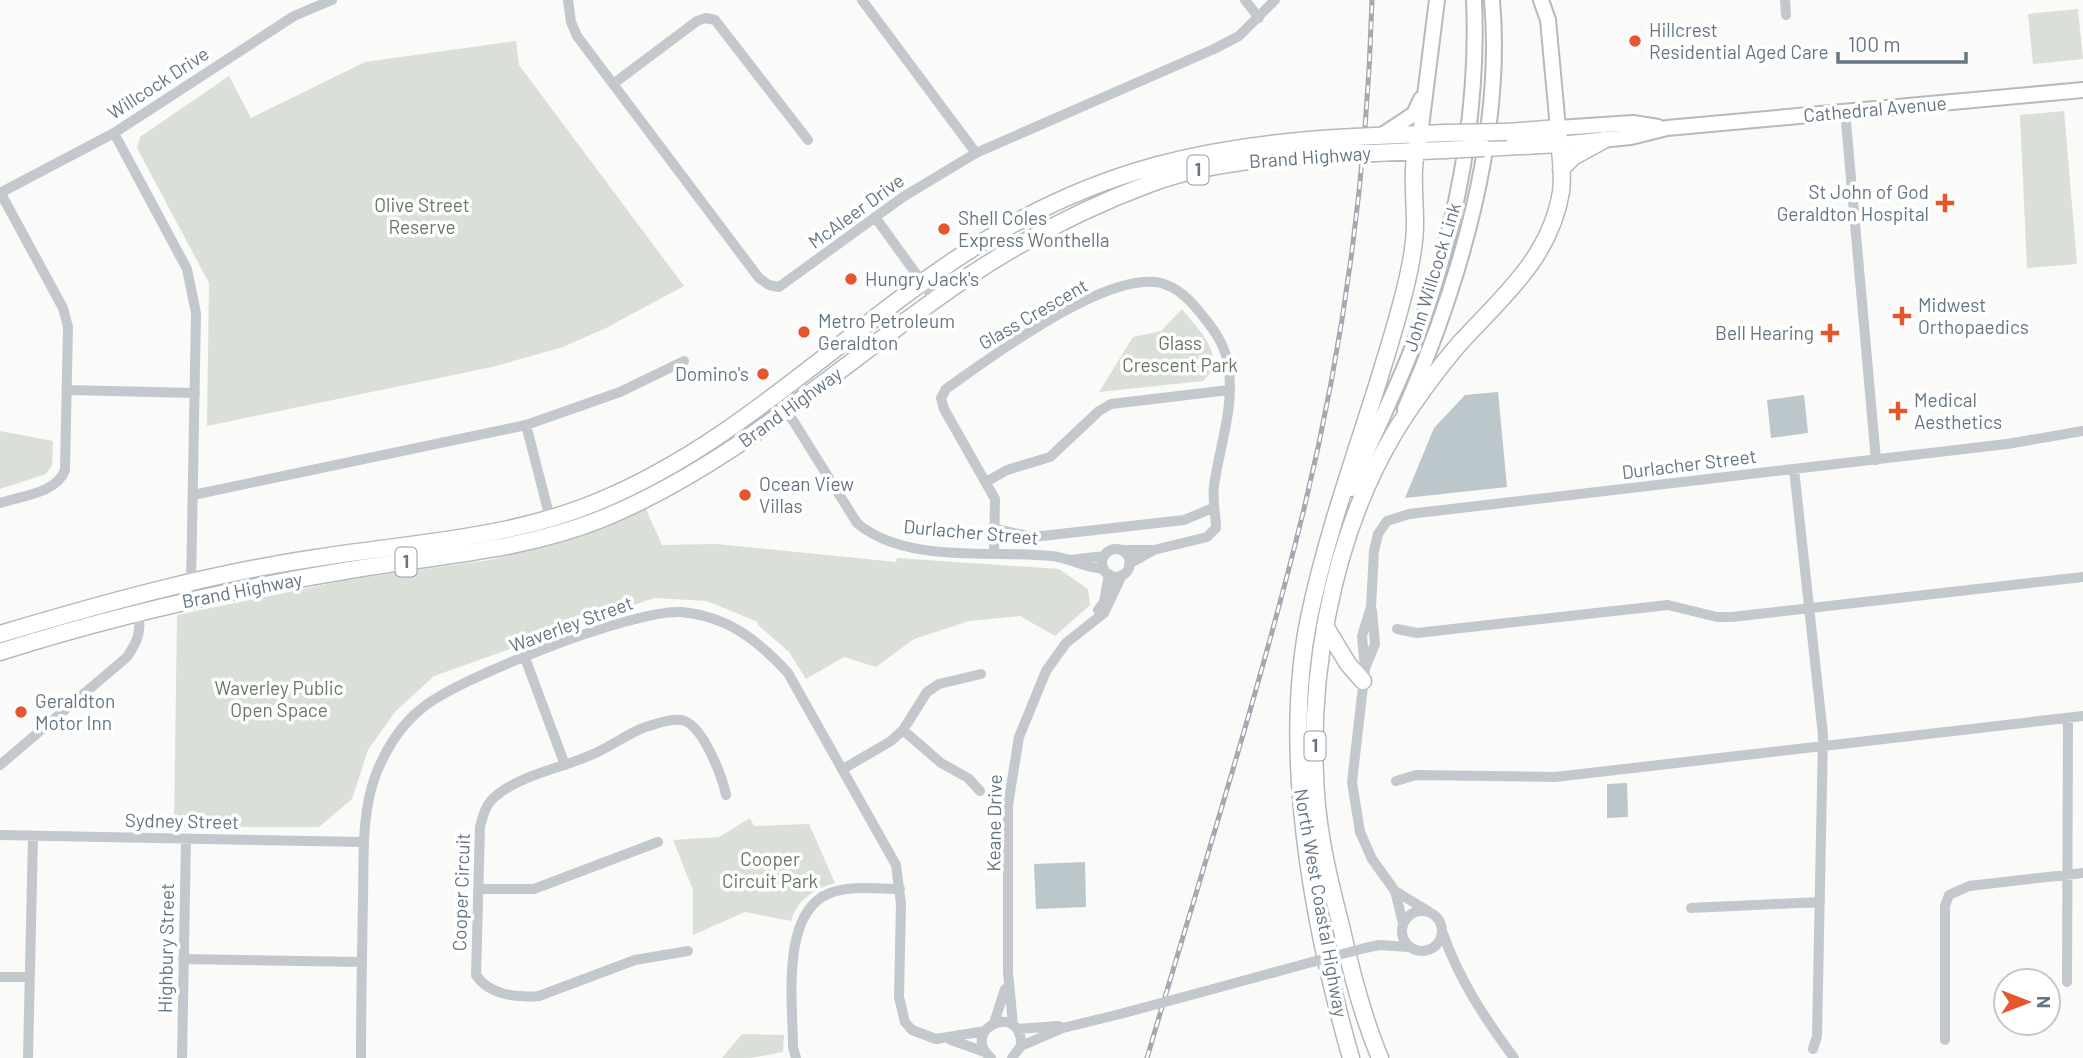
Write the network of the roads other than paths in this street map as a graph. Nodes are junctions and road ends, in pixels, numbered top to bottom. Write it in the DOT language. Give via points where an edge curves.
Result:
graph roads {
  1 [pos="332,0"];
  2 [pos="568,0"];
  3 [pos="862,0"];
  4 [pos="1245,0"];
  5 [pos="1275,0"];
  6 [pos="1437,0"];
  7 [pos="1474,0"];
  8 [pos="1492,0"];
  9 [pos="1541,0"];
  10 [pos="1784,0"];
  11 [pos="1786,15"];
  12 [pos="1259,18"];
  13 [pos="613,84"];
  14 [pos="2083,90"];
  15 [pos="1424,91"];
  16 [pos="1556,91"];
  17 [pos="1845,111"];
  18 [pos="1580,127"];
  19 [pos="1667,128"];
  20 [pos="114,133"];
  21 [pos="1420,135"];
  22 [pos="1558,136"];
  23 [pos="808,140"];
  24 [pos="1604,140"];
  25 [pos="1444,142"];
  26 [pos="1353,145"];
  27 [pos="1378,145"];
  28 [pos="1414,151"];
  29 [pos="976,153"];
  30 [pos="1561,169"];
  31 [pos="0,192"];
  32 [pos="1413,198"];
  33 [pos="874,217"];
  34 [pos="924,282"];
  35 [pos="935,300"];
  36 [pos="684,361"];
  37 [pos="67,390"];
  38 [pos="1229,390"];
  39 [pos="195,393"];
  40 [pos="777,394"];
  41 [pos="787,410"];
  42 [pos="526,425"];
  43 [pos="2083,431"];
  44 [pos="1392,438"];
  45 [pos="1877,460"];
  46 [pos="1794,469"];
  47 [pos="986,482"];
  48 [pos="193,495"];
  49 [pos="0,503"];
  50 [pos="1213,508"];
  51 [pos="550,519"];
  52 [pos="996,529"];
  53 [pos="1330,540"];
  54 [pos="1122,550"];
  55 [pos="1154,550"];
  56 [pos="994,554"];
  57 [pos="1104,556"];
  58 [pos="1070,560"];
  59 [pos="1129,564"];
  60 [pos="1106,572"];
  61 [pos="1122,575"];
  62 [pos="2083,577"];
  63 [pos="191,581"];
  64 [pos="191,598"];
  65 [pos="1809,607"];
  66 [pos="138,613"];
  67 [pos="1096,616"];
  68 [pos="1325,626"];
  69 [pos="1396,629"];
  70 [pos="0,634"];
  71 [pos="0,652"];
  72 [pos="525,658"];
  73 [pos="981,674"];
  74 [pos="1364,675"];
  75 [pos="2083,716"];
  76 [pos="2068,718"];
  77 [pos="902,730"];
  78 [pos="1823,747"];
  79 [pos="0,765"];
  80 [pos="565,765"];
  81 [pos="843,769"];
  82 [pos="1396,780"];
  83 [pos="980,791"];
  84 [pos="726,794"];
  85 [pos="0,835"];
  86 [pos="33,836"];
  87 [pos="186,839"];
  88 [pos="364,842"];
  89 [pos="658,842"];
  90 [pos="2083,873"];
  91 [pos="2067,874"];
  92 [pos="900,888"];
  93 [pos="478,889"];
  94 [pos="1395,891"];
  95 [pos="1820,902"];
  96 [pos="1691,908"];
  97 [pos="1430,913"];
  98 [pos="1403,925"];
  99 [pos="1442,931"];
  100 [pos="1379,945"];
  101 [pos="1409,947"];
  102 [pos="688,951"];
  103 [pos="183,959"];
  104 [pos="362,962"];
  105 [pos="1008,972"];
  106 [pos="0,977"];
  107 [pos="30,977"];
  108 [pos="2067,982"];
  109 [pos="990,1027"];
  110 [pos="1015,1027"];
  111 [pos="1063,1028"];
  112 [pos="948,1039"];
  113 [pos="1945,1040"];
  114 [pos="1021,1046"];
  115 [pos="1814,1049"];
  116 [pos="988,1056"];
  117 [pos="28,1058"];
  118 [pos="182,1058"];
  119 [pos="360,1058"];
  120 [pos="796,1058"];
  121 [pos="1012,1058"];
  122 [pos="1350,1058"];
  123 [pos="1380,1058"];
  124 [pos="1514,1058"];
  1 -- 20 [label="street, Willcock Drive" via="294,16"];
  2 -- 13 [label="street, McAleer Drive" via="577,36"];
  3 -- 29 [label="street"];
  4 -- 12 [label="street"];
  5 -- 12 [label="street, McAleer Drive"];
  6 -- 15 [label="main road"];
  7 -- 53 [label="main road, John Willcock Link" via="1471,119 1454,213 1418,333"];
  8 -- 44 [label="main road, John Willcock Link" via="1493,68 1482,169 1462,258"];
  9 -- 16 [label="main road" via="1548,20"];
  10 -- 11 [label="street"];
  12 -- 29 [label="street, McAleer Drive" via="1214,49"];
  13 -- 23 [label="street" via="697,21 716,20"];
  13 -- 33 [label="street, McAleer Drive" via="759,278 769,285 779,287 788,282"];
  14 -- 17 [label="main road, Cathedral Avenue"];
  15 -- 21 [label="main road"];
  15 -- 27 [label="main road" via="1414,114"];
  16 -- 18 [label="main road"];
  16 -- 22 [label="main road"];
  17 -- 19 [label="main road, Cathedral Avenue"];
  17 -- 45 [label="street"];
  18 -- 19 [label="main road, Cathedral Avenue" via="1633,123"];
  18 -- 22 [label="main road, Cathedral Avenue"];
  19 -- 24 [label="main road, Cathedral Avenue"];
  20 -- 31 [label="street, Willcock Drive"];
  20 -- 39 [label="street" via="187,269 196,313"];
  21 -- 25 [label="highway, Cathedral Avenue / 1"];
  21 -- 27 [label="highway, Cathedral Avenue / 1"];
  21 -- 28 [label="highway"];
  22 -- 24 [label="main road, Cathedral Avenue"];
  22 -- 25 [label="highway, Cathedral Avenue / 1, bridge"];
  22 -- 30 [label="highway, 1"];
  24 -- 30 [label="highway"];
  25 -- 28 [label="highway, Brand Highway / 1"];
  26 -- 27 [label="highway, Cathedral Avenue / 1, bridge"];
  26 -- 34 [label="highway, Brand Highway / 1" via="1262,143 1145,167 1053,203 976,246"];
  26 -- 35 [label="highway, Brand Highway / 1" via="1245,161 1153,183 1053,226"];
  27 -- 28 [label="highway, Brand Highway / 1"];
  27 -- 32 [label="highway, 1" via="1400,163"];
  28 -- 32 [label="highway, 1"];
  29 -- 33 [label="street, McAleer Drive"];
  30 -- 44 [label="highway, 1" via="1556,214 1541,251 1458,345"];
  31 -- 37 [label="street" via="63,308 68,327"];
  32 -- 53 [label="highway, 1" via="1415,226 1404,295"];
  33 -- 34 [label="street"];
  34 -- 35 [label="street"];
  34 -- 40 [label="highway, Brand Highway / 1"];
  35 -- 41 [label="highway, Brand Highway / 1"];
  36 -- 42 [label="street" via="620,392"];
  37 -- 39 [label="street"];
  37 -- 49 [label="street" via="61,480"];
  38 -- 47 [label="street" via="1111,404 1050,457 1007,470"];
  38 -- 47 [label="street, Glass Crescent" via="1227,356 1218,335 1192,302 1160,283 1139,281 1118,287 1014,341 946,389 941,398 944,410"];
  38 -- 50 [label="street, Glass Crescent"];
  39 -- 48 [label="street"];
  40 -- 41 [label="street, Durlacher Street"];
  40 -- 51 [label="highway, Brand Highway / 1" via="691,456 635,486"];
  41 -- 56 [label="street, Durlacher Street" via="857,523 872,536 918,548"];
  41 -- 64 [label="highway, Brand Highway / 1" via="682,481 552,536 470,554"];
  42 -- 48 [label="street"];
  42 -- 51 [label="street"];
  43 -- 45 [label="street, Durlacher Street"];
  44 -- 68 [label="highway, North West Coastal Highway / 1" via="1349,534"];
  45 -- 46 [label="street, Durlacher Street"];
  46 -- 65 [label="street"];
  46 -- 74 [label="street, Durlacher Street" via="1409,514 1387,521 1378,534 1371,607 1376,636"];
  47 -- 52 [label="street, Glass Crescent" via="995,499"];
  48 -- 63 [label="street"];
  50 -- 52 [label="street, Durlacher Street" via="1184,520 1033,537"];
  50 -- 55 [label="street, Glass Crescent" via="1216,528 1207,537"];
  51 -- 63 [label="highway, Brand Highway / 1" via="463,538 313,558"];
  52 -- 56 [label="street, Glass Crescent"];
  53 -- 122 [label="highway, North West Coastal Highway / 1" via="1309,618 1301,673 1300,789 1319,917"];
  54 -- 55 [label="street"];
  54 -- 57 [label="street"];
  54 -- 59 [label="street"];
  55 -- 59 [label="street"];
  56 -- 58 [label="street, Durlacher Street"];
  57 -- 58 [label="street, Durlacher Street"];
  57 -- 60 [label="street"];
  58 -- 60 [label="street, Durlacher Street"];
  59 -- 61 [label="street"];
  60 -- 61 [label="street"];
  60 -- 67 [label="street, Keane Drive" via="1104,602"];
  61 -- 67 [label="street, Keane Drive" via="1112,601"];
  62 -- 65 [label="street"];
  63 -- 64 [label="street"];
  63 -- 70 [label="highway, Brand Highway / 1"];
  64 -- 66 [label="highway, Brand Highway / 1"];
  65 -- 69 [label="street" via="1717,617 1668,606 1417,633"];
  65 -- 78 [label="street"];
  66 -- 71 [label="highway, Brand Highway / 1"];
  66 -- 79 [label="street" via="137,643 127,657"];
  67 -- 105 [label="street, Keane Drive" via="1066,643 1046,671 1019,737 1008,805"];
  68 -- 74 [label="highway" via="1348,664"];
  68 -- 123 [label="highway, North West Coastal Highway / 1" via="1317,681 1317,808 1354,984"];
  72 -- 80 [label="street"];
  72 -- 81 [label="street, Waverley Street" via="636,617 680,612 726,623 764,647 788,673"];
  72 -- 88 [label="street, Waverley Street" via="442,693 403,727 376,775"];
  73 -- 77 [label="street" via="939,684 927,692"];
  74 -- 94 [label="street, Durlacher Street" via="1353,765 1355,814 1366,848"];
  75 -- 76 [label="street"];
  76 -- 78 [label="street"];
  76 -- 91 [label="street"];
  77 -- 81 [label="street"];
  77 -- 83 [label="street"];
  78 -- 82 [label="street" via="1555,778 1416,775"];
  78 -- 95 [label="street"];
  80 -- 84 [label="street, Cooper Circuit" via="642,728 674,719 686,721 721,774"];
  80 -- 93 [label="street, Cooper Circuit" via="496,795 484,809"];
  81 -- 92 [label="street, Waverley Street" via="887,845"];
  85 -- 86 [label="street, Sydney Street"];
  86 -- 87 [label="street, Sydney Street"];
  86 -- 107 [label="street"];
  87 -- 88 [label="street, Sydney Street"];
  87 -- 103 [label="street, Highbury Street"];
  88 -- 104 [label="street, Waverley Street"];
  89 -- 93 [label="street" via="534,889"];
  90 -- 91 [label="street"];
  91 -- 108 [label="street"];
  91 -- 113 [label="street" via="1969,886 1949,895 1945,906"];
  92 -- 112 [label="street, Waverley Street" via="900,1012 912,1030"];
  92 -- 120 [label="street" via="827,894 800,919 794,954"];
  93 -- 102 [label="street, Cooper Circuit" via="477,975 493,990 539,996 635,960"];
  94 -- 97 [label="street, Durlacher Street"];
  94 -- 98 [label="street, Durlacher Street"];
  95 -- 96 [label="street"];
  95 -- 115 [label="street"];
  97 -- 98 [label="street" via="1414,913"];
  97 -- 99 [label="street" via="1439,920"];
  98 -- 100 [label="street"];
  98 -- 101 [label="street"];
  99 -- 101 [label="street" via="1431,950"];
  99 -- 124 [label="street" via="1455,970"];
  100 -- 101 [label="street"];
  100 -- 111 [label="street, bridge"];
  103 -- 104 [label="street"];
  103 -- 118 [label="street, Highbury Street"];
  104 -- 119 [label="street, Waverley Street"];
  105 -- 109 [label="street, Keane Drive"];
  105 -- 110 [label="street, Keane Drive"];
  106 -- 107 [label="street"];
  107 -- 117 [label="street"];
  109 -- 110 [label="street, Waverley Street"];
  109 -- 112 [label="street, Waverley Street"];
  109 -- 116 [label="street, Keane Drive" via="982,1041"];
  110 -- 111 [label="street"];
  110 -- 114 [label="street, Keane Drive"];
  111 -- 114 [label="street"];
  112 -- 116 [label="street, Waverley Street"];
  114 -- 121 [label="street"];
}
